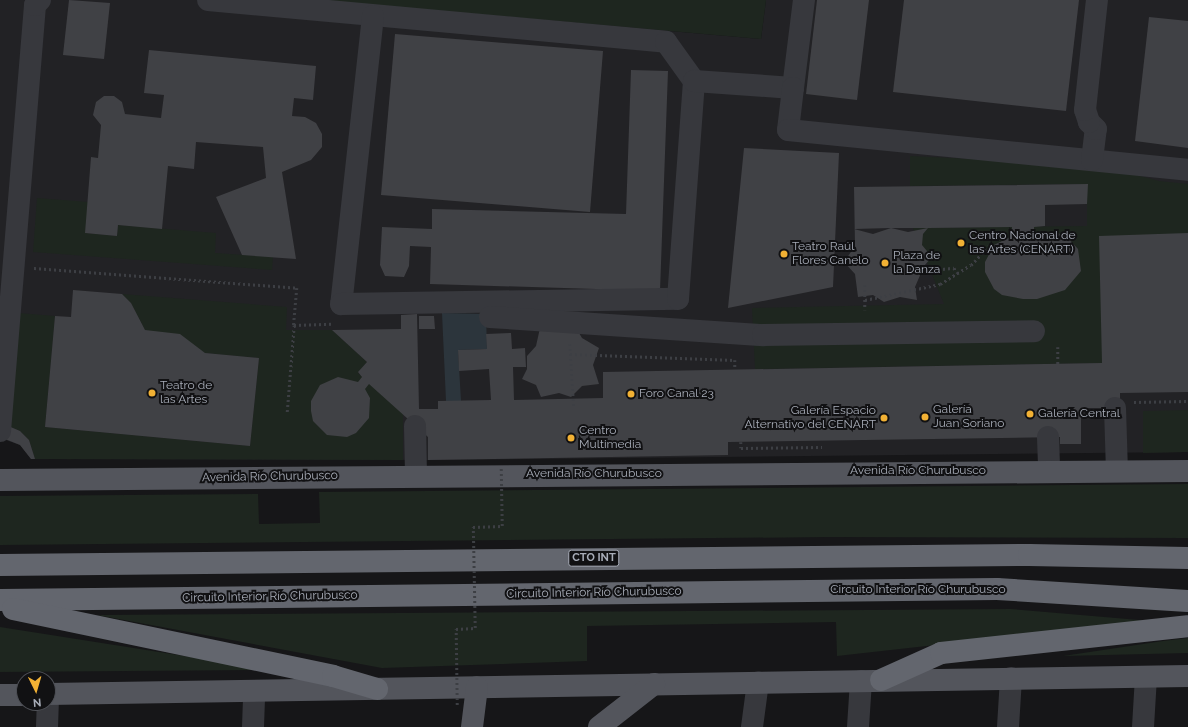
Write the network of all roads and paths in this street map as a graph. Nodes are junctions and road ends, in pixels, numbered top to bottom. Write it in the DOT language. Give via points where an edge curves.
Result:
graph roads {
  1 [pos="40,0"];
  2 [pos="208,0"];
  3 [pos="804,0"];
  4 [pos="1097,0"];
  5 [pos="374,16"];
  6 [pos="694,81"];
  7 [pos="793,88"];
  8 [pos="1092,160"];
  9 [pos="1188,170"];
  10 [pos="992,248"];
  11 [pos="13,267"];
  12 [pos="923,271"];
  13 [pos="958,273"];
  14 [pos="865,285"];
  15 [pos="865,300"];
  16 [pos="865,310"];
  17 [pos="490,317"];
  18 [pos="569,322"];
  19 [pos="340,324"];
  20 [pos="294,325"];
  21 [pos="1034,331"];
  22 [pos="1058,347"];
  23 [pos="570,354"];
  24 [pos="1058,364"];
  25 [pos="735,369"];
  26 [pos="1188,401"];
  27 [pos="1121,405"];
  28 [pos="574,409"];
  29 [pos="287,412"];
  30 [pos="415,426"];
  31 [pos="0,431"];
  32 [pos="1048,437"];
  33 [pos="741,442"];
  34 [pos="822,447"];
  35 [pos="501,467"];
  36 [pos="1049,470"];
  37 [pos="1117,470"];
  38 [pos="1188,470"];
  39 [pos="416,475"];
  40 [pos="0,480"];
  41 [pos="1188,558"];
  42 [pos="0,565"];
  43 [pos="0,600"];
  44 [pos="1188,601"];
  45 [pos="0,607"];
  46 [pos="1188,626"];
  47 [pos="1188,676"];
  48 [pos="1146,677"];
  49 [pos="1011,678"];
  50 [pos="871,681"];
  51 [pos="758,682"];
  52 [pos="654,684"];
  53 [pos="477,687"];
  54 [pos="377,689"];
  55 [pos="254,690"];
  56 [pos="16,694"];
  57 [pos="56,694"];
  58 [pos="0,695"];
  59 [pos="457,705"];
  60 [pos="47,711"];
  61 [pos="47,727"];
  62 [pos="253,727"];
  63 [pos="472,727"];
  64 [pos="599,727"];
  65 [pos="752,727"];
  66 [pos="858,727"];
  67 [pos="1008,727"];
  68 [pos="1143,727"];
  1 -- 11 [label="street" via="35,5"];
  2 -- 5 [label="street"];
  3 -- 7 [label="street"];
  4 -- 8 [label="street" via="1085,110 1089,122 1096,129"];
  5 -- 6 [label="street" via="666,42"];
  5 -- 6 [label="street" via="341,304 678,299"];
  6 -- 7 [label="street"];
  7 -- 8 [label="street" via="788,130"];
  8 -- 9 [label="street"];
  10 -- 13 [label="path" via="989,246 971,265"];
  11 -- 20 [label="path" via="297,288"];
  11 -- 31 [label="street"];
  12 -- 13 [label="path" via="954,268"];
  13 -- 15 [label="path" via="940,284"];
  14 -- 15 [label="path"];
  15 -- 16 [label="path"];
  17 -- 18 [label="street"];
  18 -- 21 [label="street" via="763,335"];
  18 -- 23 [label="path"];
  19 -- 20 [label="path"];
  20 -- 29 [label="path"];
  22 -- 24 [label="path"];
  23 -- 25 [label="path" via="735,360"];
  23 -- 28 [label="path"];
  26 -- 27 [label="path"];
  27 -- 37 [label="street"];
  30 -- 39 [label="street"];
  32 -- 36 [label="street"];
  33 -- 34 [label="path" via="741,448"];
  35 -- 59 [label="path, bridge" via="502,526 473,527 475,628 456,629"];
  36 -- 37 [label="main road, Avenida Río Churubusco"];
  36 -- 39 [label="main road, Avenida Río Churubusco"];
  37 -- 38 [label="main road, Avenida Río Churubusco"];
  39 -- 40 [label="main road, Avenida Río Churubusco"];
  41 -- 42 [label="highway, CTO INT" via="1029,555"];
  43 -- 44 [label="highway, Circuito Interior Río Churubusco" via="997,589"];
  45 -- 54 [label="highway" via="333,676"];
  46 -- 50 [label="highway" via="940,653"];
  47 -- 48 [label="main road"];
  48 -- 49 [label="main road"];
  48 -- 68 [label="street"];
  49 -- 50 [label="main road"];
  49 -- 67 [label="street"];
  50 -- 51 [label="main road"];
  50 -- 66 [label="street"];
  51 -- 52 [label="main road"];
  51 -- 65 [label="street"];
  52 -- 53 [label="main road"];
  52 -- 64 [label="main road"];
  53 -- 54 [label="main road"];
  53 -- 63 [label="main road"];
  54 -- 55 [label="main road"];
  55 -- 57 [label="main road"];
  55 -- 62 [label="street"];
  56 -- 58 [label="main road"];
  60 -- 61 [label="street"];
}
